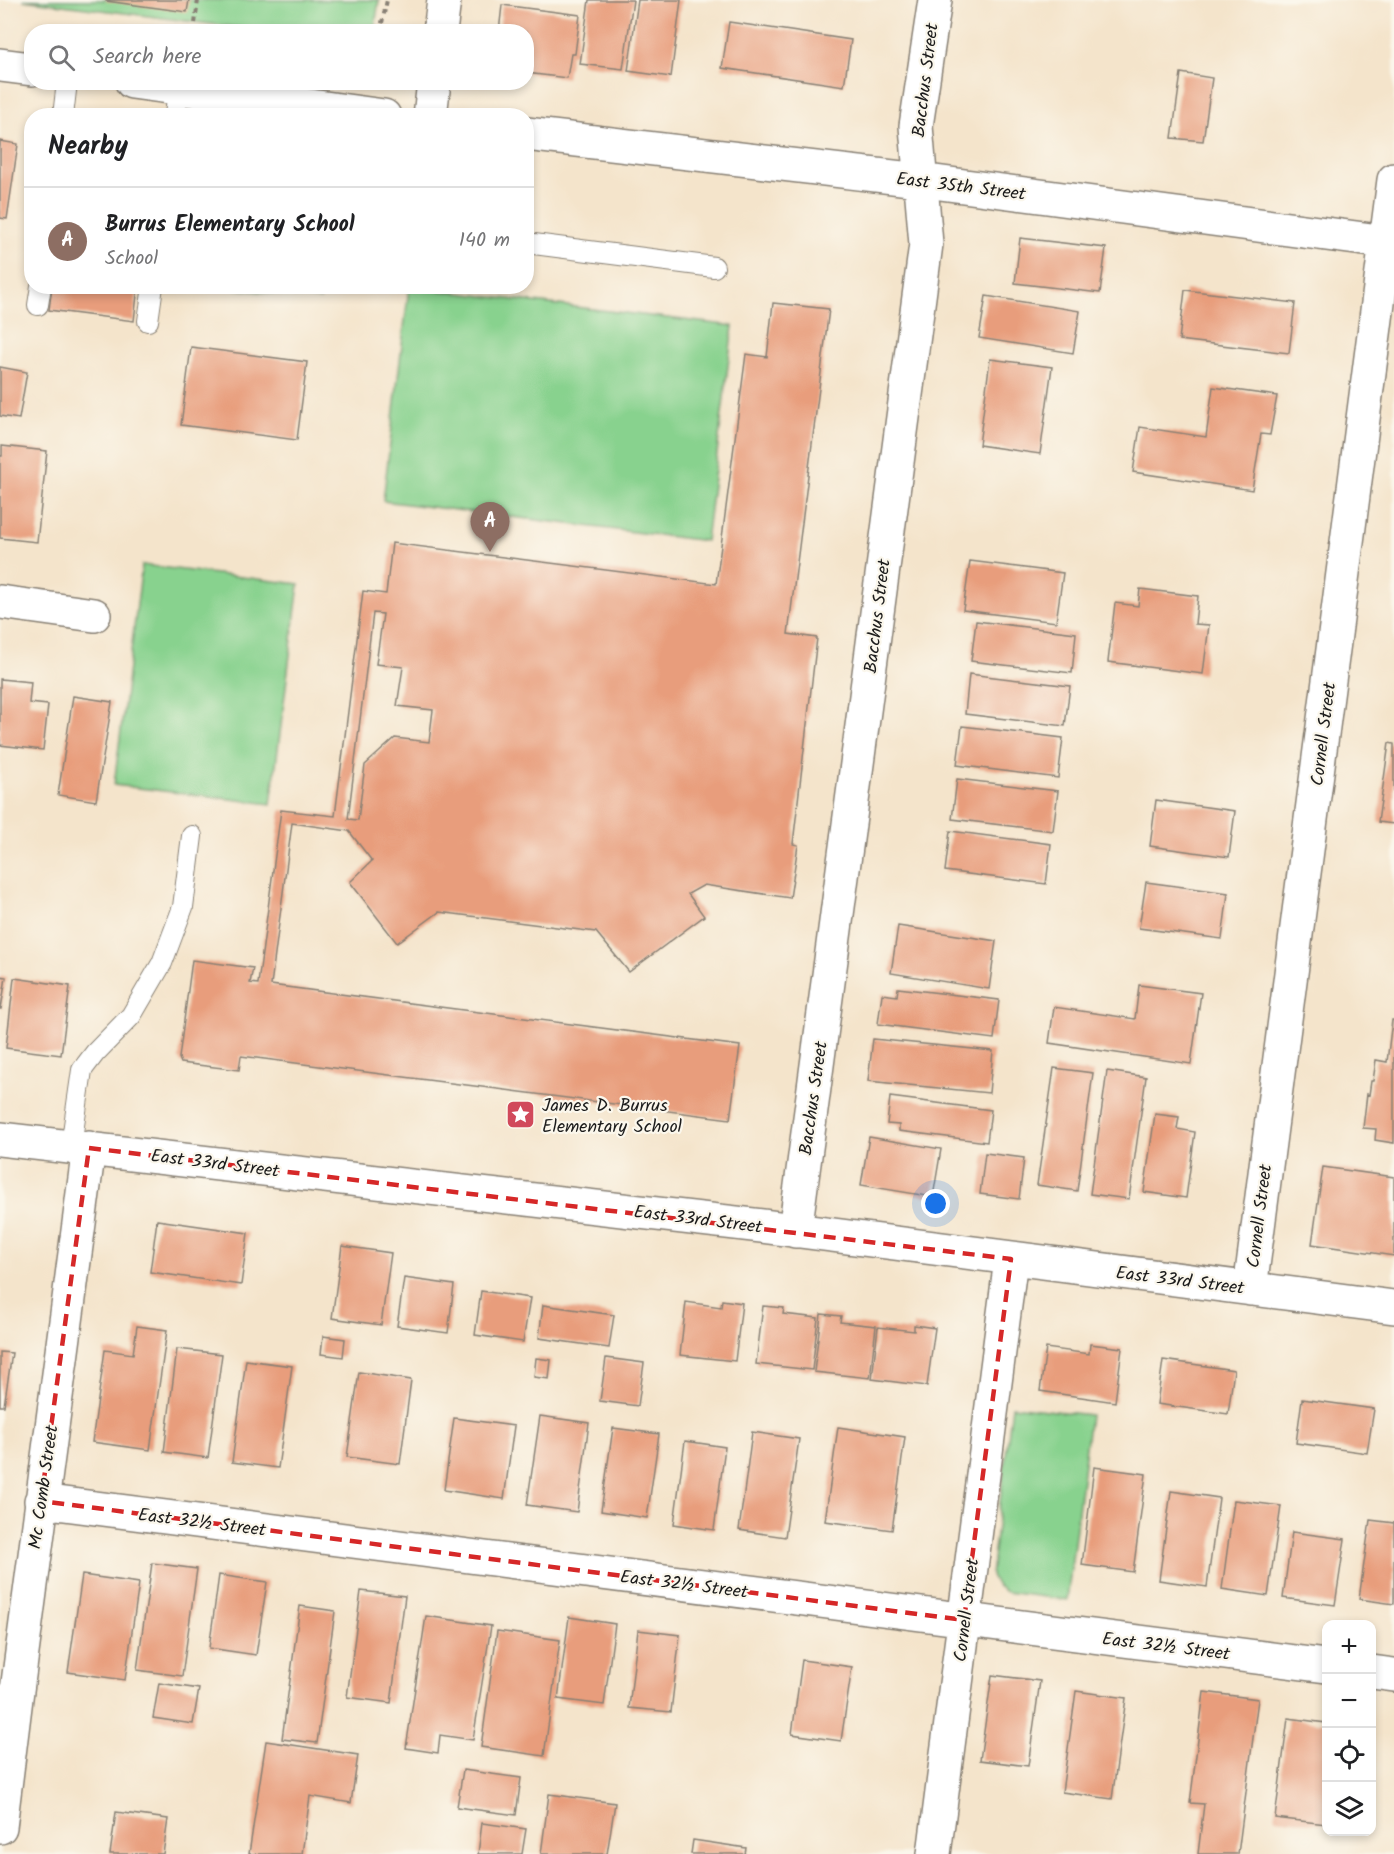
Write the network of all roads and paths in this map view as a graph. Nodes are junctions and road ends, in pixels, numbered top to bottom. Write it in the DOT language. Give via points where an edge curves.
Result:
graph roads {
  1 [pos="198,0"];
  2 [pos="387,0"];
  3 [pos="444,0"];
  4 [pos="935,0"];
  5 [pos="195,24"];
  6 [pos="382,24"];
  7 [pos="441,24"];
  8 [pos="0,65"];
  9 [pos="24,68"];
  10 [pos="66,90"];
  11 [pos="150,90"];
  12 [pos="433,90"];
  13 [pos="176,102"];
  14 [pos="64,108"];
  15 [pos="265,108"];
  16 [pos="431,108"];
  17 [pos="534,135"];
  18 [pos="919,180"];
  19 [pos="1394,180"];
  20 [pos="1390,242"];
  21 [pos="534,244"];
  22 [pos="714,267"];
  23 [pos="152,294"];
  24 [pos="148,321"];
  25 [pos="0,602"];
  26 [pos="94,615"];
  27 [pos="192,836"];
  28 [pos="0,1139"];
  29 [pos="80,1147"];
  30 [pos="795,1231"];
  31 [pos="1011,1259"];
  32 [pos="1250,1289"];
  33 [pos="1394,1307"];
  34 [pos="41,1501"];
  35 [pos="964,1620"];
  36 [pos="1322,1665"];
  37 [pos="1376,1673"];
  38 [pos="1394,1675"];
  39 [pos="8,1696"];
  40 [pos="0,1827"];
  41 [pos="934,1854"];
  1 -- 5 [label="path"];
  2 -- 6 [label="path"];
  3 -- 7 [label="street"];
  4 -- 18 [label="street, Bacchus Street" via="916,126"];
  8 -- 9 [label="street"];
  10 -- 14 [label="lane"];
  11 -- 13 [label="street"];
  12 -- 16 [label="street"];
  13 -- 15 [label="street"];
  17 -- 18 [label="street, East 35th Street"];
  18 -- 20 [label="street, East 35th Street"];
  18 -- 30 [label="street, Bacchus Street" via="926,244"];
  19 -- 20 [label="street, Cornell Street"];
  20 -- 32 [label="street, Cornell Street"];
  21 -- 22 [label="lane"];
  23 -- 24 [label="lane"];
  25 -- 26 [label="street"];
  27 -- 29 [label="lane" via="183,907 162,963 130,1016 81,1070"];
  28 -- 29 [label="street, East 33rd Street"];
  29 -- 30 [label="street, East 33rd Street"];
  29 -- 34 [label="street, Mc Comb Street"];
  30 -- 31 [label="street, East 33rd Street"];
  31 -- 32 [label="street, East 33rd Street"];
  31 -- 35 [label="street, Cornell Street"];
  32 -- 33 [label="street, East 33rd Street"];
  34 -- 35 [label="street, East 32½ Street"];
  34 -- 39 [label="street, Mc Comb Street"];
  35 -- 36 [label="street, East 32½ Street"];
  35 -- 41 [label="street, Cornell Street"];
  37 -- 38 [label="street"];
  39 -- 40 [label="street, Mc Comb Street"];
}
